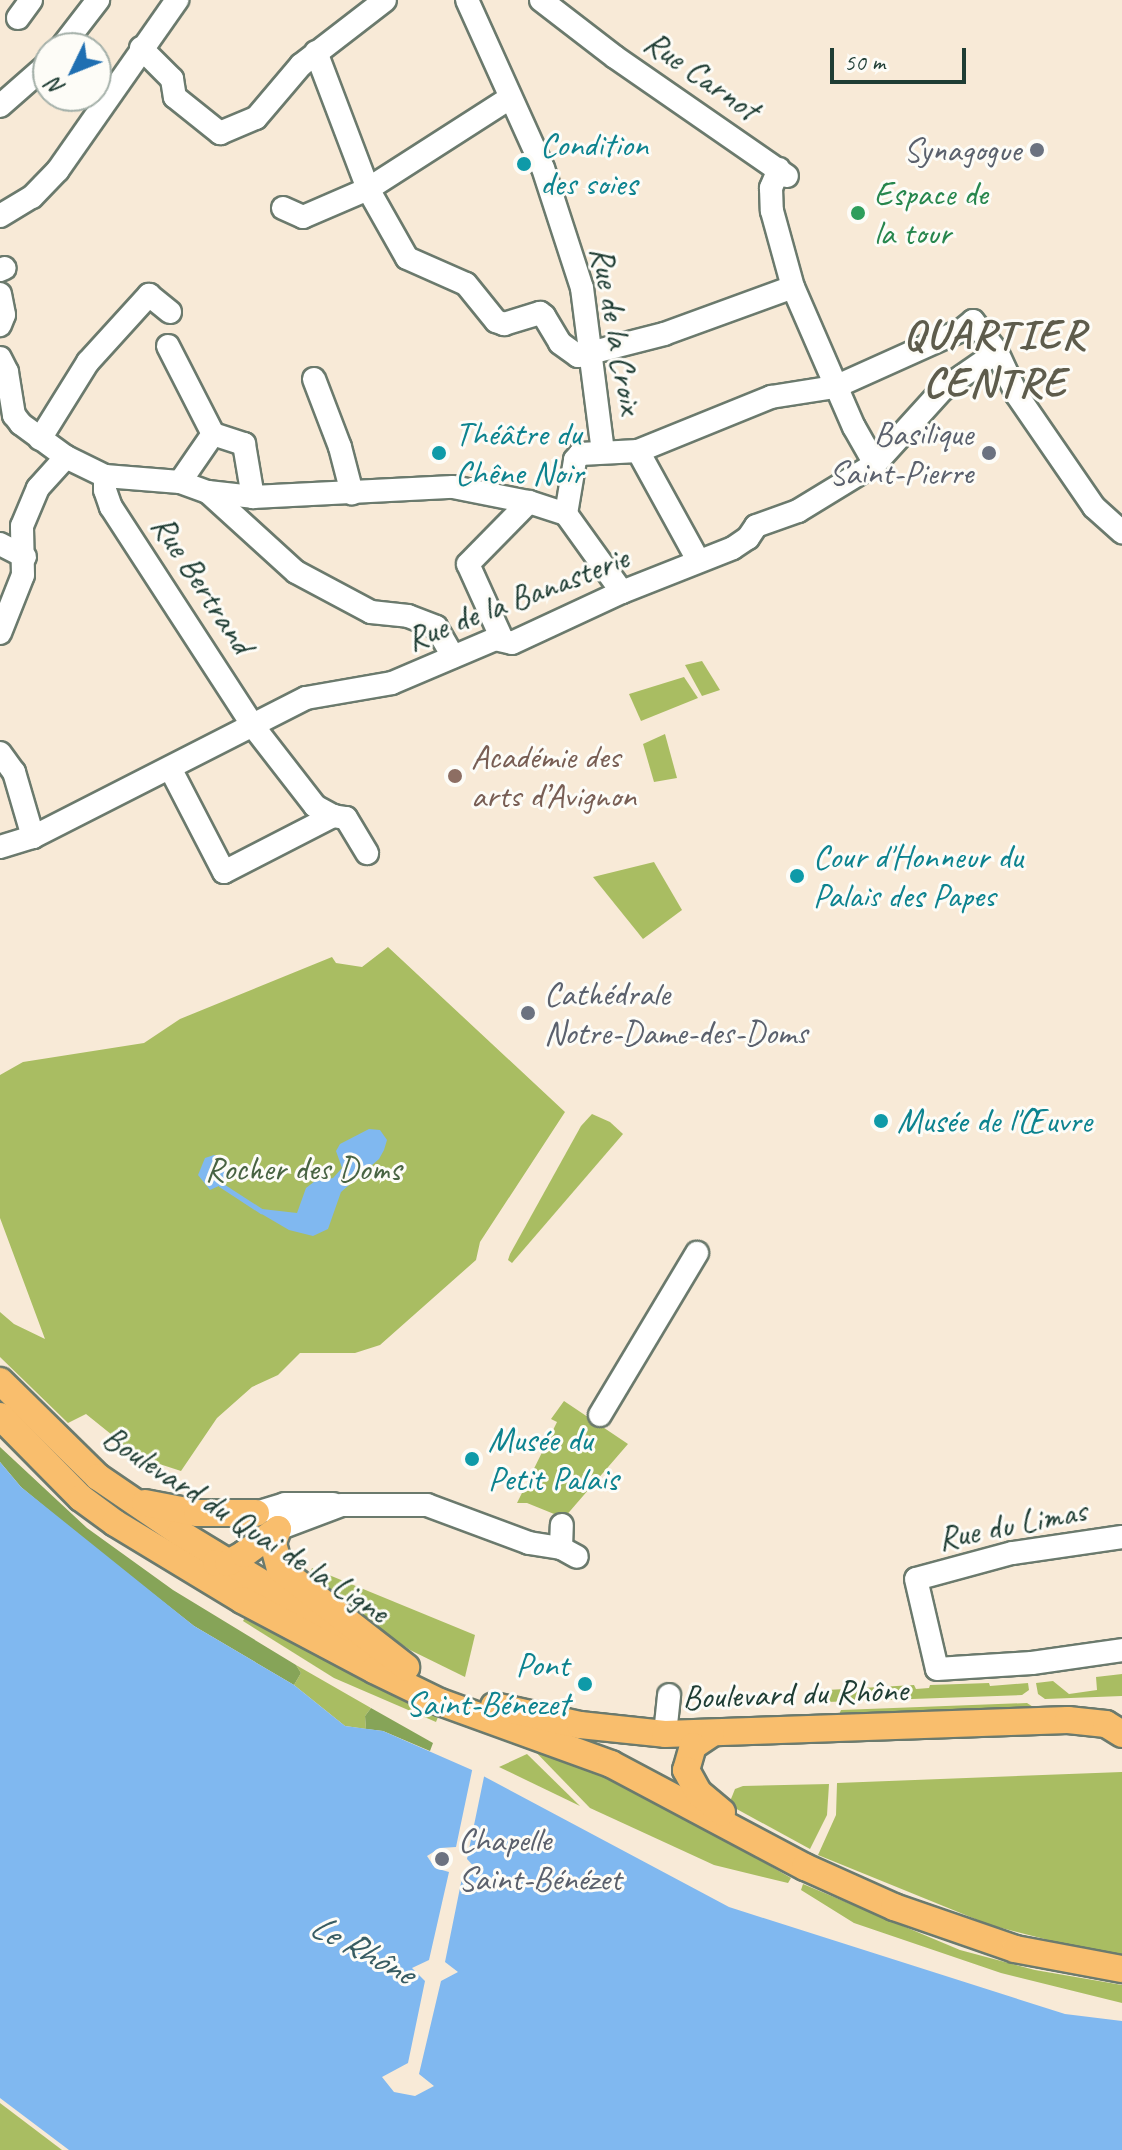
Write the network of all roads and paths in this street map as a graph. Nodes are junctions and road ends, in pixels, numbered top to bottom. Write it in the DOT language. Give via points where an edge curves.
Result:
graph roads {
  1 [pos="98,0"];
  2 [pos="177,0"];
  3 [pos="385,0"];
  4 [pos="467,0"];
  5 [pos="541,0"];
  6 [pos="73,32"];
  7 [pos="141,48"];
  8 [pos="316,52"];
  9 [pos="32,78"];
  10 [pos="510,98"];
  11 [pos="0,106"];
  12 [pos="368,189"];
  13 [pos="283,208"];
  14 [pos="0,216"];
  15 [pos="793,287"];
  16 [pos="0,294"];
  17 [pos="170,312"];
  18 [pos="0,325"];
  19 [pos="591,343"];
  20 [pos="168,346"];
  21 [pos="997,352"];
  22 [pos="0,358"];
  23 [pos="314,379"];
  24 [pos="835,387"];
  25 [pos="213,434"];
  26 [pos="40,439"];
  27 [pos="603,451"];
  28 [pos="638,451"];
  29 [pos="66,457"];
  30 [pos="875,464"];
  31 [pos="105,476"];
  32 [pos="180,482"];
  33 [pos="208,492"];
  34 [pos="352,493"];
  35 [pos="253,497"];
  36 [pos="529,502"];
  37 [pos="566,514"];
  38 [pos="1122,532"];
  39 [pos="0,544"];
  40 [pos="25,557"];
  41 [pos="698,560"];
  42 [pos="622,592"];
  43 [pos="0,633"];
  44 [pos="502,639"];
  45 [pos="453,656"];
  46 [pos="253,726"];
  47 [pos="0,753"];
  48 [pos="170,768"];
  49 [pos="333,816"];
  50 [pos="33,837"];
  51 [pos="0,847"];
  52 [pos="367,853"];
  53 [pos="697,1253"];
  54 [pos="0,1381"];
  55 [pos="600,1415"];
  56 [pos="0,1416"];
  57 [pos="129,1500"];
  58 [pos="342,1505"];
  59 [pos="256,1513"];
  60 [pos="278,1529"];
  61 [pos="1122,1537"];
  62 [pos="567,1543"];
  63 [pos="162,1554"];
  64 [pos="228,1563"];
  65 [pos="242,1600"];
  66 [pos="1122,1650"];
  67 [pos="406,1667"];
  68 [pos="669,1695"];
  69 [pos="474,1707"];
  70 [pos="1117,1726"];
  71 [pos="665,1734"];
  72 [pos="711,1734"];
  73 [pos="699,1793"];
  74 [pos="758,1841"];
  75 [pos="1122,1969"];
  1 -- 6 [label="street"];
  2 -- 7 [label="street"];
  3 -- 8 [label="street"];
  4 -- 10 [label="street, Rue de la Croix"];
  5 -- 15 [label="street, Rue Carnot" via="783,172 771,188 772,211"];
  7 -- 8 [label="street" via="172,79 175,97 220,133 256,118"];
  7 -- 14 [label="street" via="58,170 32,197"];
  8 -- 12 [label="street"];
  9 -- 11 [label="street"];
  10 -- 12 [label="street"];
  10 -- 19 [label="street, Rue de la Croix" via="543,168 582,288"];
  12 -- 13 [label="street" via="303,217"];
  12 -- 19 [label="street" via="407,258 466,284 496,321 504,324 540,313 571,354"];
  15 -- 19 [label="street" via="664,334"];
  15 -- 24 [label="street"];
  16 -- 18 [label="street"];
  17 -- 26 [label="street" via="149,295 88,362"];
  19 -- 27 [label="street, Rue de la Croix"];
  20 -- 25 [label="street"];
  21 -- 24 [label="street" via="973,321"];
  21 -- 30 [label="street, Rue de la Banasterie" via="942,390"];
  21 -- 38 [label="street" via="1011,384 1094,507"];
  22 -- 26 [label="street" via="14,415"];
  23 -- 34 [label="street"];
  24 -- 28 [label="street" via="771,397"];
  24 -- 30 [label="street"];
  25 -- 32 [label="street"];
  25 -- 35 [label="street" via="244,444"];
  26 -- 29 [label="street"];
  27 -- 28 [label="street"];
  27 -- 37 [label="street" via="580,454 575,460"];
  28 -- 41 [label="street"];
  29 -- 31 [label="street"];
  29 -- 40 [label="street" via="38,488 22,526"];
  30 -- 41 [label="street, Rue de la Banasterie" via="798,511 756,526 742,543"];
  31 -- 32 [label="street"];
  31 -- 46 [label="street, Rue Bertrand" via="111,507"];
  32 -- 33 [label="street"];
  33 -- 35 [label="street"];
  33 -- 45 [label="street" via="296,572 371,612 408,616 436,627"];
  34 -- 35 [label="street"];
  34 -- 36 [label="street" via="453,487"];
  36 -- 37 [label="street"];
  36 -- 44 [label="street" via="468,564"];
  37 -- 42 [label="street"];
  39 -- 40 [label="street"];
  40 -- 43 [label="street"];
  41 -- 42 [label="street, Rue de la Banasterie"];
  42 -- 44 [label="street, Rue de la Banasterie" via="512,643"];
  44 -- 45 [label="street, Rue de la Banasterie"];
  45 -- 46 [label="street, Rue de la Banasterie" via="392,683 306,698"];
  46 -- 48 [label="street, Rue de la Banasterie"];
  46 -- 49 [label="street, Rue Bertrand" via="315,806"];
  47 -- 50 [label="street" via="14,772"];
  48 -- 49 [label="street" via="224,872"];
  48 -- 50 [label="street, Rue de la Banasterie"];
  49 -- 52 [label="street, Rue Bertrand" via="346,818"];
  50 -- 51 [label="street, Rue de la Banasterie"];
  53 -- 55 [label="street"];
  54 -- 57 [label="main road, Boulevard du Quai de la Ligne" via="53,1437"];
  56 -- 63 [label="main road, Boulevard du Quai de la Ligne" via="81,1498"];
  57 -- 59 [label="main road" via="197,1513"];
  57 -- 64 [label="main road, Boulevard du Quai de la Ligne"];
  58 -- 59 [label="street" via="299,1503"];
  58 -- 60 [label="street"];
  58 -- 62 [label="street" via="427,1505 529,1543"];
  59 -- 64 [label="main road" via="231,1546"];
  60 -- 64 [label="main road"];
  60 -- 67 [label="main road" via="273,1543 280,1569"];
  61 -- 66 [label="street, Rue du Limas" via="1012,1553 916,1579 937,1669"];
  63 -- 64 [label="main road"];
  63 -- 65 [label="main road, Boulevard du Quai de la Ligne"];
  64 -- 65 [label="main road"];
  64 -- 67 [label="main road, Boulevard du Quai de la Ligne"];
  65 -- 69 [label="main road, Boulevard du Quai de la Ligne" via="374,1670"];
  67 -- 69 [label="main road, Boulevard du Quai de la Ligne"];
  68 -- 71 [label="street"];
  69 -- 71 [label="main road, Boulevard du Rhône"];
  69 -- 74 [label="main road" via="611,1764"];
  70 -- 72 [label="main road, Boulevard du Rhône" via="1068,1720 979,1721"];
  71 -- 72 [label="main road, Boulevard du Rhône"];
  71 -- 73 [label="main road" via="675,1771"];
  72 -- 73 [label="main road" via="693,1746 686,1762"];
  73 -- 74 [label="main road"];
  74 -- 75 [label="main road" via="805,1867 945,1926 1015,1949"];
}
